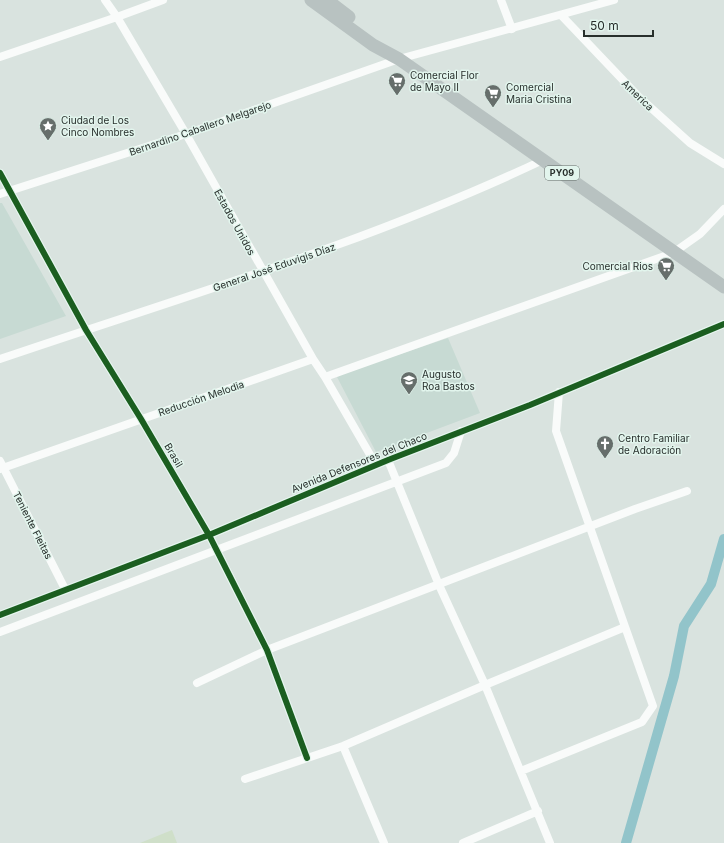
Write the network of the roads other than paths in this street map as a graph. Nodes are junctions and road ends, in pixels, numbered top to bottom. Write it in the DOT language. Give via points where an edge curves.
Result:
graph roads {
  1 [pos="105,0"];
  2 [pos="163,0"];
  3 [pos="311,0"];
  4 [pos="327,0"];
  5 [pos="501,0"];
  6 [pos="614,0"];
  7 [pos="561,15"];
  8 [pos="117,17"];
  9 [pos="512,29"];
  10 [pos="0,57"];
  11 [pos="399,59"];
  12 [pos="186,134"];
  13 [pos="543,160"];
  14 [pos="724,164"];
  15 [pos="0,173"];
  16 [pos="10,191"];
  17 [pos="0,194"];
  18 [pos="724,209"];
  19 [pos="673,252"];
  20 [pos="263,272"];
  21 [pos="724,288"];
  22 [pos="724,324"];
  23 [pos="86,330"];
  24 [pos="0,359"];
  25 [pos="313,359"];
  26 [pos="325,377"];
  27 [pos="559,392"];
  28 [pos="141,418"];
  29 [pos="461,431"];
  30 [pos="388,460"];
  31 [pos="376,465"];
  32 [pos="1,466"];
  33 [pos="396,482"];
  34 [pos="687,491"];
  35 [pos="590,527"];
  36 [pos="209,535"];
  37 [pos="217,550"];
  38 [pos="439,585"];
  39 [pos="65,589"];
  40 [pos="0,615"];
  41 [pos="625,627"];
  42 [pos="0,632"];
  43 [pos="267,650"];
  44 [pos="197,682"];
  45 [pos="485,685"];
  46 [pos="343,746"];
  47 [pos="307,758"];
  48 [pos="521,771"];
  49 [pos="245,779"];
  50 [pos="538,811"];
  51 [pos="384,843"];
  52 [pos="463,843"];
  53 [pos="550,843"];
  1 -- 8 [label="street, Estados Unidos"];
  2 -- 8 [label="street"];
  3 -- 11 [label="highway, PY09" via="373,45"];
  4 -- 11 [label="highway, PY09" via="378,38"];
  5 -- 9 [label="street"];
  6 -- 7 [label="street, Bernardino Caballero Melgarejo"];
  7 -- 9 [label="street, Bernardino Caballero Melgarejo"];
  7 -- 14 [label="street, America" via="639,97 690,143"];
  8 -- 10 [label="street"];
  8 -- 12 [label="street, Estados Unidos"];
  9 -- 11 [label="street, Bernardino Caballero Melgarejo"];
  11 -- 12 [label="street, Bernardino Caballero Melgarejo"];
  11 -- 13 [label="highway, PY09"];
  12 -- 16 [label="street, Bernardino Caballero Melgarejo"];
  12 -- 20 [label="street, Estados Unidos"];
  13 -- 19 [label="highway, PY09"];
  13 -- 20 [label="street, General José Eduvigis Díaz" via="436,208"];
  15 -- 16 [label="street, Brasil"];
  16 -- 17 [label="street, Bernardino Caballero Melgarejo"];
  16 -- 23 [label="street, Brasil"];
  18 -- 19 [label="street" via="700,234"];
  19 -- 21 [label="highway, PY09"];
  19 -- 26 [label="street"];
  20 -- 23 [label="street, General José Eduvigis Díaz"];
  20 -- 25 [label="street, Estados Unidos"];
  22 -- 27 [label="street, Avenida Defensores del Chaco"];
  23 -- 24 [label="street, General José Eduvigis Díaz"];
  23 -- 28 [label="street, Brasil"];
  25 -- 26 [label="street, Estados Unidos"];
  25 -- 28 [label="street, Reducción Melodia"];
  26 -- 31 [label="street, Estados Unidos"];
  27 -- 29 [label="street, Avenida Defensores del Chaco"];
  27 -- 35 [label="street" via="556,431"];
  28 -- 32 [label="street, Reducción Melodia"];
  28 -- 36 [label="street, Brasil"];
  29 -- 30 [label="street, Avenida Defensores del Chaco"];
  29 -- 33 [label="street" via="454,453 446,463"];
  30 -- 31 [label="street, Avenida Defensores del Chaco"];
  30 -- 33 [label="street"];
  31 -- 36 [label="street, Avenida Defensores del Chaco"];
  32 -- 39 [label="street, Teniente Fleitas"];
  33 -- 37 [label="street"];
  33 -- 38 [label="street"];
  34 -- 35 [label="street"];
  35 -- 38 [label="street"];
  35 -- 41 [label="street"];
  36 -- 37 [label="street, Brasil"];
  36 -- 39 [label="street, Avenida Defensores del Chaco"];
  37 -- 42 [label="street"];
  37 -- 43 [label="street, Brasil"];
  38 -- 43 [label="street"];
  38 -- 45 [label="street"];
  39 -- 40 [label="street, Avenida Defensores del Chaco"];
  41 -- 45 [label="street"];
  41 -- 48 [label="street" via="653,706 642,722"];
  43 -- 44 [label="street"];
  43 -- 47 [label="street, Brasil"];
  45 -- 46 [label="street"];
  45 -- 48 [label="street"];
  46 -- 47 [label="street"];
  46 -- 51 [label="street"];
  47 -- 49 [label="street"];
  48 -- 50 [label="street"];
  50 -- 52 [label="street"];
  50 -- 53 [label="street"];
}
